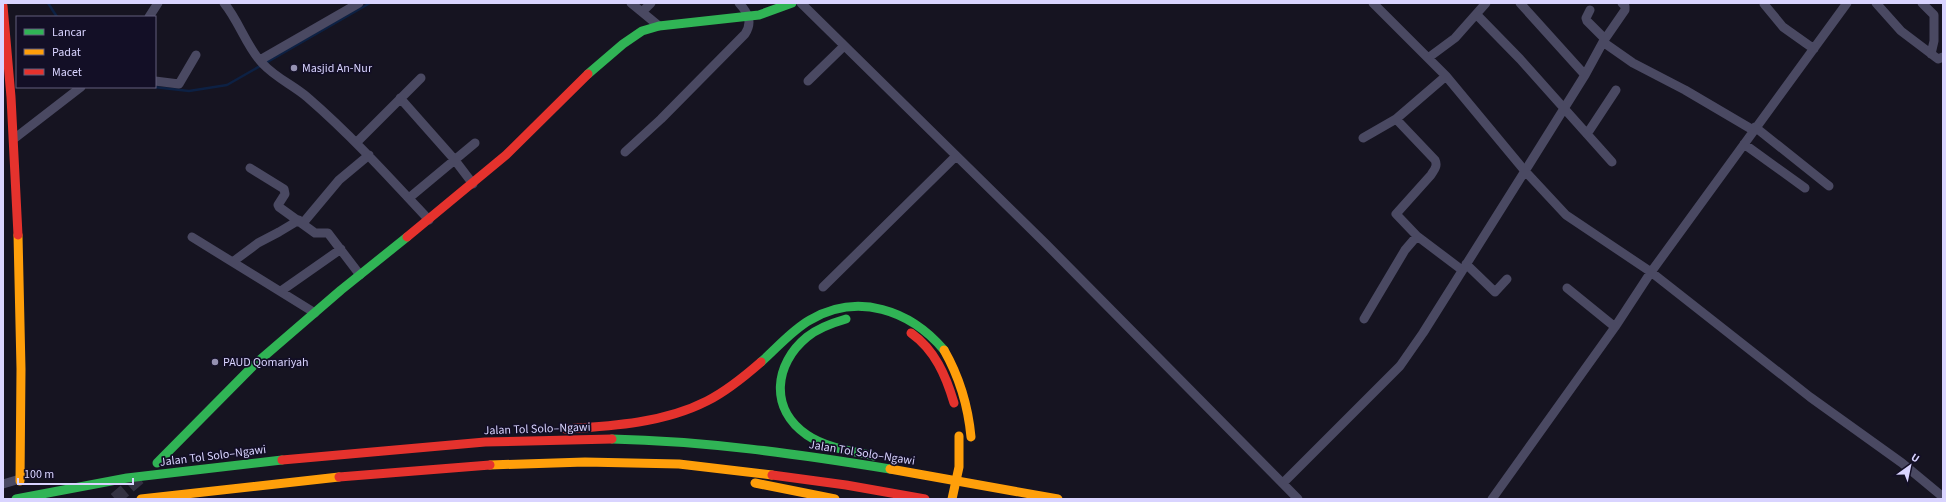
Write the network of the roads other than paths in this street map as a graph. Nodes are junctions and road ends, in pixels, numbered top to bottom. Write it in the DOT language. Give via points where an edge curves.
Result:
graph roads {
  1 [pos="158,3"];
  2 [pos="224,3"];
  3 [pos="359,3"];
  4 [pos="631,3"];
  5 [pos="651,3"];
  6 [pos="739,3"];
  7 [pos="792,3"];
  8 [pos="801,3"];
  9 [pos="1373,3"];
  10 [pos="1486,3"];
  11 [pos="1520,3"];
  12 [pos="1622,3"];
  13 [pos="1847,3"];
  14 [pos="1876,3"];
  15 [pos="1922,3"];
  16 [pos="1764,4"];
  17 [pos="3,6"];
  18 [pos="780,6"];
  19 [pos="1590,10"];
  20 [pos="642,12"];
  21 [pos="1477,15"];
  22 [pos="149,16"];
  23 [pos="748,16"];
  24 [pos="659,26"];
  25 [pos="1604,41"];
  26 [pos="844,46"];
  27 [pos="1814,49"];
  28 [pos="1932,54"];
  29 [pos="196,55"];
  30 [pos="1943,57"];
  31 [pos="1428,58"];
  32 [pos="261,61"];
  33 [pos="1585,75"];
  34 [pos="1446,76"];
  35 [pos="421,78"];
  36 [pos="156,81"];
  37 [pos="808,81"];
  38 [pos="81,88"];
  39 [pos="1616,90"];
  40 [pos="400,98"];
  41 [pos="1563,108"];
  42 [pos="1396,119"];
  43 [pos="1754,129"];
  44 [pos="1587,134"];
  45 [pos="14,138"];
  46 [pos="1363,138"];
  47 [pos="356,143"];
  48 [pos="475,143"];
  49 [pos="1744,144"];
  50 [pos="625,152"];
  51 [pos="369,155"];
  52 [pos="956,156"];
  53 [pos="454,159"];
  54 [pos="1612,162"];
  55 [pos="250,168"];
  56 [pos="1525,171"];
  57 [pos="473,184"];
  58 [pos="1829,186"];
  59 [pos="1805,188"];
  60 [pos="409,198"];
  61 [pos="429,220"];
  62 [pos="301,221"];
  63 [pos="1417,236"];
  64 [pos="192,237"];
  65 [pos="341,249"];
  66 [pos="234,261"];
  67 [pos="1464,267"];
  68 [pos="1651,272"];
  69 [pos="360,274"];
  70 [pos="1507,279"];
  71 [pos="823,287"];
  72 [pos="1567,288"];
  73 [pos="281,291"];
  74 [pos="315,313"];
  75 [pos="854,318"];
  76 [pos="1364,319"];
  77 [pos="1615,327"];
  78 [pos="905,330"];
  79 [pos="956,409"];
  80 [pos="559,429"];
  81 [pos="528,431"];
  82 [pos="959,433"];
  83 [pos="971,441"];
  84 [pos="426,446"];
  85 [pos="585,462"];
  86 [pos="157,463"];
  87 [pos="969,471"];
  88 [pos="20,480"];
  89 [pos="1283,483"];
  90 [pos="3,484"];
  91 [pos="965,492"];
  92 [pos="1043,496"];
  93 [pos="1943,497"];
  94 [pos="16,499"];
  95 [pos="141,499"];
  96 [pos="835,499"];
  97 [pos="926,499"];
  98 [pos="952,499"];
  99 [pos="1058,499"];
  100 [pos="1298,499"];
  101 [pos="1492,499"];
  1 -- 22 [label="street"];
  2 -- 32 [label="street"];
  3 -- 32 [label="street"];
  4 -- 20 [label="street"];
  5 -- 20 [label="street"];
  6 -- 23 [label="street"];
  7 -- 18 [label="main road"];
  8 -- 26 [label="street"];
  9 -- 31 [label="street"];
  10 -- 21 [label="street"];
  11 -- 33 [label="street"];
  12 -- 25 [label="street" via="1625,10"];
  13 -- 27 [label="street"];
  14 -- 28 [label="street" via="1901,31"];
  15 -- 28 [label="street" via="1934,15"];
  16 -- 27 [label="street" via="1783,27"];
  17 -- 45 [label="main road"];
  18 -- 23 [label="main road"];
  19 -- 25 [label="street" via="1586,18 1588,23"];
  20 -- 24 [label="street"];
  21 -- 31 [label="street" via="1445,47"];
  21 -- 41 [label="street"];
  23 -- 24 [label="main road"];
  23 -- 50 [label="street" via="750,25 741,39"];
  24 -- 57 [label="main road" via="634,36 595,67"];
  25 -- 33 [label="street"];
  25 -- 43 [label="street" via="1633,63"];
  26 -- 37 [label="street"];
  26 -- 52 [label="street"];
  27 -- 43 [label="street"];
  28 -- 30 [label="street" via="1938,59"];
  29 -- 36 [label="street" via="179,84"];
  31 -- 34 [label="street"];
  32 -- 47 [label="street" via="272,73 299,90"];
  33 -- 41 [label="street"];
  34 -- 42 [label="street"];
  34 -- 56 [label="street"];
  35 -- 40 [label="street"];
  38 -- 45 [label="street"];
  39 -- 44 [label="street"];
  40 -- 47 [label="street"];
  40 -- 53 [label="street"];
  41 -- 44 [label="street"];
  41 -- 56 [label="street"];
  42 -- 46 [label="street"];
  42 -- 63 [label="street" via="1436,164 1431,175 1396,214"];
  43 -- 49 [label="street"];
  43 -- 58 [label="street"];
  44 -- 54 [label="street"];
  45 -- 88 [label="main road" via="21,369"];
  47 -- 51 [label="street"];
  48 -- 53 [label="street"];
  49 -- 59 [label="street"];
  49 -- 68 [label="street"];
  51 -- 60 [label="street"];
  51 -- 62 [label="street" via="339,180"];
  52 -- 71 [label="street"];
  52 -- 89 [label="street"];
  53 -- 57 [label="street"];
  53 -- 60 [label="street"];
  55 -- 62 [label="street" via="284,189 285,194 279,207"];
  56 -- 67 [label="street"];
  56 -- 68 [label="street" via="1566,215"];
  57 -- 61 [label="main road"];
  60 -- 61 [label="street"];
  61 -- 69 [label="main road"];
  62 -- 65 [label="street" via="315,233 328,233"];
  62 -- 66 [label="street" via="258,242"];
  63 -- 67 [label="street"];
  63 -- 76 [label="street" via="1405,250"];
  64 -- 66 [label="street"];
  65 -- 69 [label="street"];
  65 -- 73 [label="street"];
  66 -- 73 [label="street"];
  67 -- 70 [label="street" via="1495,292"];
  67 -- 89 [label="street" via="1424,333 1402,363"];
  68 -- 77 [label="street"];
  68 -- 93 [label="street"];
  69 -- 74 [label="main road"];
  72 -- 77 [label="street"];
  73 -- 74 [label="street"];
  74 -- 86 [label="main road" via="254,365"];
  75 -- 92 [label="main road" via="829,324 808,335 786,362 780,388 781,400 785,413 794,424 820,442"];
  77 -- 101 [label="street"];
  78 -- 79 [label="main road" via="925,345 940,366"];
  80 -- 83 [label="main road" via="651,420 701,404 746,375 810,320 840,309 875,307 895,313 922,327 933,336 955,369 969,416"];
  81 -- 84 [label="main road"];
  82 -- 98 [label="main road, bridge" via="959,467"];
  84 -- 92 [label="main road, Jalan Tol Solo–Ngawi" via="517,440 675,442 756,449 849,462"];
  84 -- 94 [label="main road, Jalan Tol Solo–Ngawi" via="248,463 125,479"];
  85 -- 95 [label="main road" via="470,466 360,475"];
  85 -- 96 [label="main road" via="732,478"];
  85 -- 97 [label="main road" via="679,464 755,472"];
  87 -- 91 [label="main road"];
  88 -- 90 [label="street"];
  89 -- 100 [label="street"];
  92 -- 99 [label="main road, Jalan Tol Solo–Ngawi"];
}
